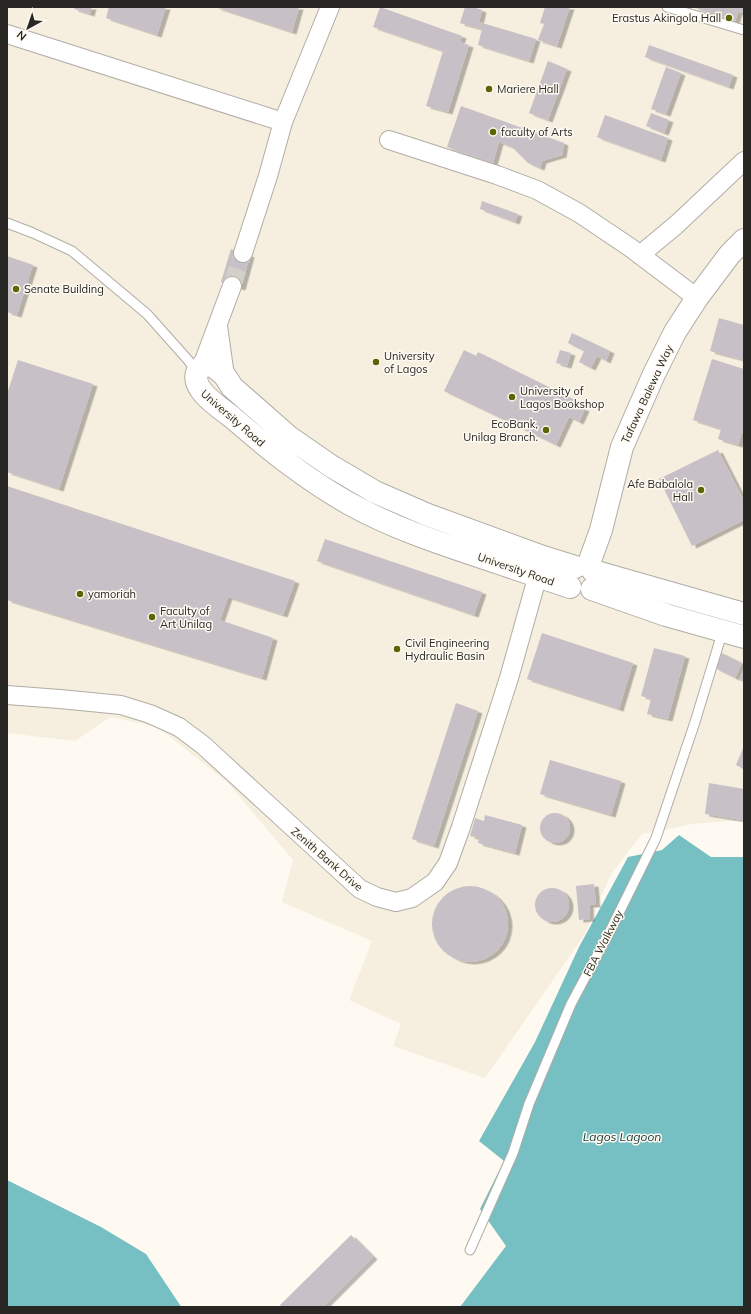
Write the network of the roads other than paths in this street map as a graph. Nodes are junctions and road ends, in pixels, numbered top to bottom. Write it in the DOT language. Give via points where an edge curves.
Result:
graph roads {
  1 [pos="330,7"];
  2 [pos="667,7"];
  3 [pos="744,30"];
  4 [pos="7,34"];
  5 [pos="283,122"];
  6 [pos="389,140"];
  7 [pos="744,161"];
  8 [pos="7,223"];
  9 [pos="744,240"];
  10 [pos="243,253"];
  11 [pos="640,255"];
  12 [pos="232,286"];
  13 [pos="697,298"];
  14 [pos="218,323"];
  15 [pos="199,370"];
  16 [pos="225,376"];
  17 [pos="540,567"];
  18 [pos="583,576"];
  19 [pos="730,620"];
  20 [pos="744,637"];
  21 [pos="7,695"];
  22 [pos="470,1250"];
  1 -- 5 [label="street"];
  2 -- 3 [label="lane"];
  4 -- 5 [label="street"];
  5 -- 10 [label="street"];
  6 -- 11 [label="street" via="537,190 579,213"];
  7 -- 11 [label="street"];
  8 -- 15 [label="lane" via="72,251 147,314"];
  9 -- 13 [label="main road, Tafawa Balewa Way" via="730,254"];
  11 -- 13 [label="street"];
  12 -- 14 [label="street"];
  13 -- 18 [label="main road, Tafawa Balewa Way" via="675,332 622,447 601,530"];
  14 -- 15 [label="street"];
  14 -- 16 [label="street"];
  15 -- 16 [label="main road, University Road" via="209,365"];
  15 -- 17 [label="main road, University Road" via="196,381 200,389 216,405 278,456 344,500 394,526 446,546"];
  16 -- 17 [label="main road, University Road" via="232,387 289,437 331,466 375,492"];
  17 -- 18 [label="main road, University Road"];
  17 -- 21 [label="street, Zenith Bank Drive" via="509,678 448,863 434,882 412,898 396,902 360,889 203,744 179,728 150,714 121,705"];
  18 -- 19 [label="main road, University Road" via="666,615"];
  19 -- 20 [label="main road, University Road"];
  19 -- 22 [label="lane, FBA Walkway" via="656,838 571,1004 529,1104 513,1153"];
}
